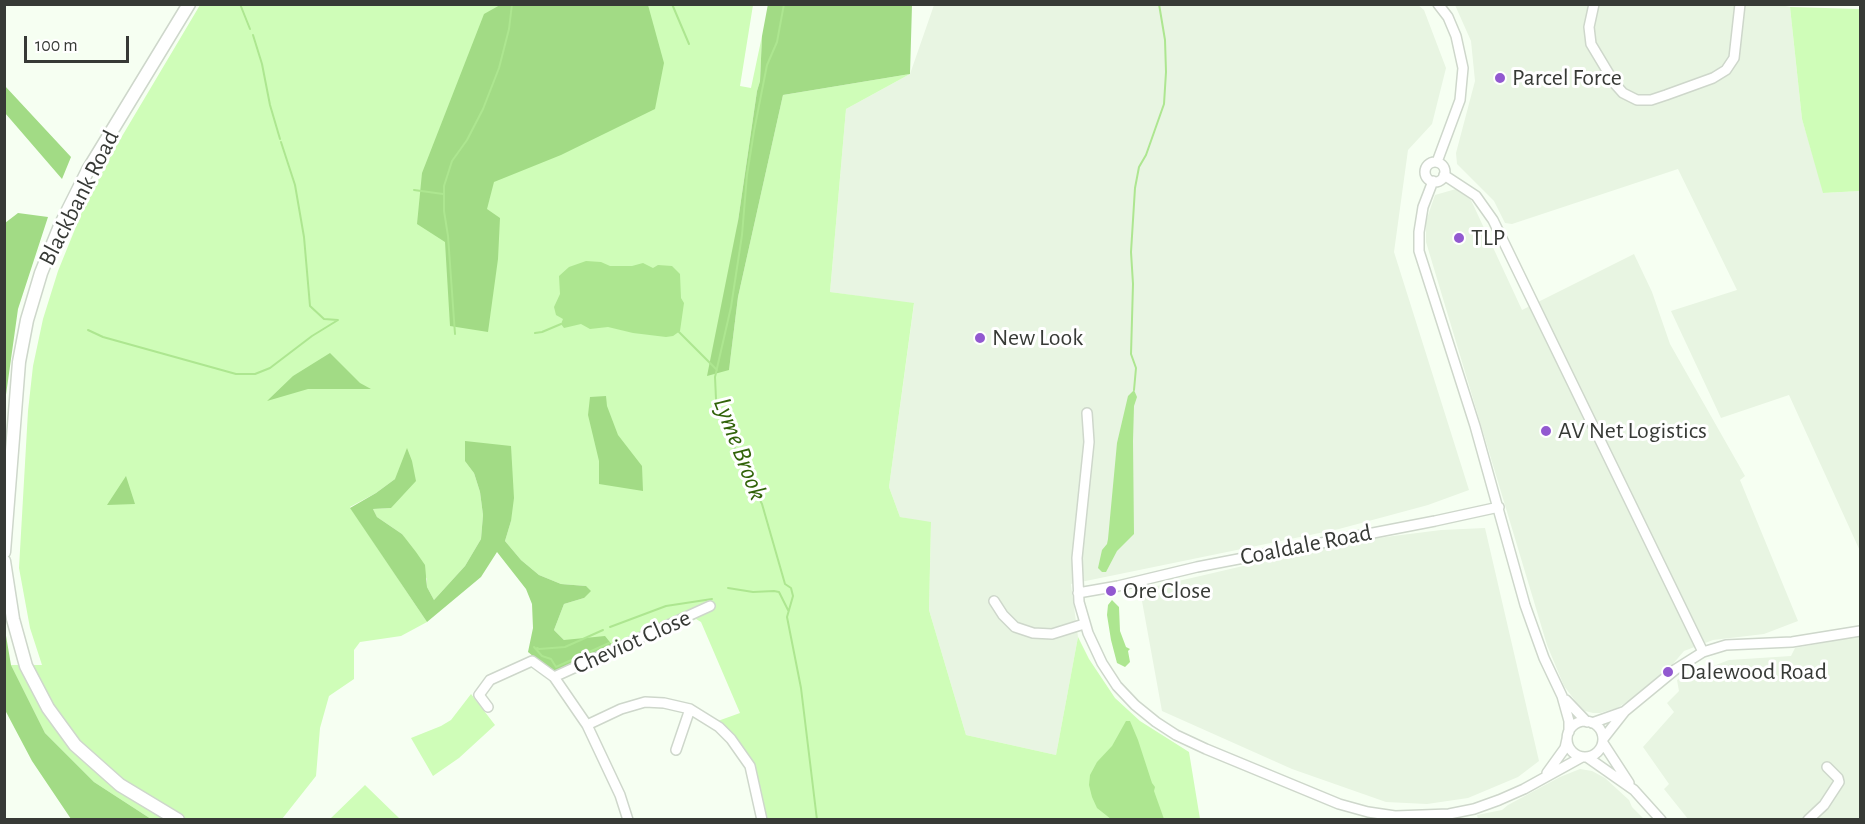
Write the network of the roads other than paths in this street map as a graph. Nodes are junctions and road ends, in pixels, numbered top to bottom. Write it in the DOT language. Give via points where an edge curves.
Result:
graph roads {
  1 [pos="189,4"];
  2 [pos="1438,4"];
  3 [pos="1594,4"];
  4 [pos="1740,4"];
  5 [pos="1437,162"];
  6 [pos="1444,175"];
  7 [pos="1433,181"];
  8 [pos="1087,413"];
  9 [pos="1499,507"];
  10 [pos="4,552"];
  11 [pos="4,561"];
  12 [pos="1078,593"];
  13 [pos="994,601"];
  14 [pos="710,606"];
  15 [pos="1084,624"];
  16 [pos="1860,630"];
  17 [pos="1703,652"];
  18 [pos="554,677"];
  19 [pos="1562,696"];
  20 [pos="488,707"];
  21 [pos="690,710"];
  22 [pos="1625,711"];
  23 [pos="1589,722"];
  24 [pos="587,725"];
  25 [pos="1569,734"];
  26 [pos="1603,741"];
  27 [pos="676,750"];
  28 [pos="1585,757"];
  29 [pos="1827,766"];
  30 [pos="1543,777"];
  31 [pos="1634,790"];
  32 [pos="178,819"];
  33 [pos="628,819"];
  34 [pos="758,819"];
  35 [pos="1661,819"];
  36 [pos="1808,819"];
  1 -- 10 [label="main road, Blackbank Road" via="88,170 41,273 19,362"];
  2 -- 5 [label="street" via="1456,36 1463,68 1460,100"];
  3 -- 4 [label="street" via="1589,27 1591,44 1615,84 1637,100 1666,95 1726,70 1734,58"];
  5 -- 6 [label="street" via="1443,166"];
  5 -- 7 [label="street" via="1425,170"];
  6 -- 7 [label="street"];
  6 -- 17 [label="street" via="1476,196 1493,220"];
  7 -- 9 [label="street" via="1423,207 1419,251"];
  8 -- 12 [label="street" via="1089,442 1077,558"];
  9 -- 12 [label="street, Coaldale Road"];
  9 -- 19 [label="street" via="1525,605"];
  11 -- 32 [label="main road" via="13,619 26,666 48,708 75,746 120,785"];
  12 -- 15 [label="street"];
  13 -- 15 [label="street" via="1015,627 1033,633 1052,634"];
  14 -- 18 [label="street, Cheviot Close"];
  15 -- 30 [label="street" via="1118,686 1156,722 1176,735 1339,804 1395,816 1449,814 1499,800"];
  16 -- 17 [label="street" via="1803,641 1726,645"];
  17 -- 22 [label="street"];
  18 -- 20 [label="street" via="532,661 490,680 479,695"];
  18 -- 24 [label="street"];
  19 -- 23 [label="street"];
  19 -- 25 [label="street"];
  21 -- 24 [label="street" via="645,702"];
  21 -- 27 [label="street"];
  21 -- 34 [label="street" via="732,739 750,766"];
  22 -- 23 [label="street"];
  22 -- 26 [label="street"];
  23 -- 25 [label="street" via="1576,724"];
  23 -- 26 [label="street" via="1599,728"];
  24 -- 33 [label="street"];
  25 -- 28 [label="street" via="1570,749"];
  25 -- 30 [label="street" via="1565,748"];
  26 -- 28 [label="street" via="1596,753"];
  26 -- 31 [label="street"];
  28 -- 30 [label="street"];
  28 -- 31 [label="street"];
  29 -- 36 [label="street" via="1839,782 1824,805"];
  31 -- 35 [label="street"];
}
